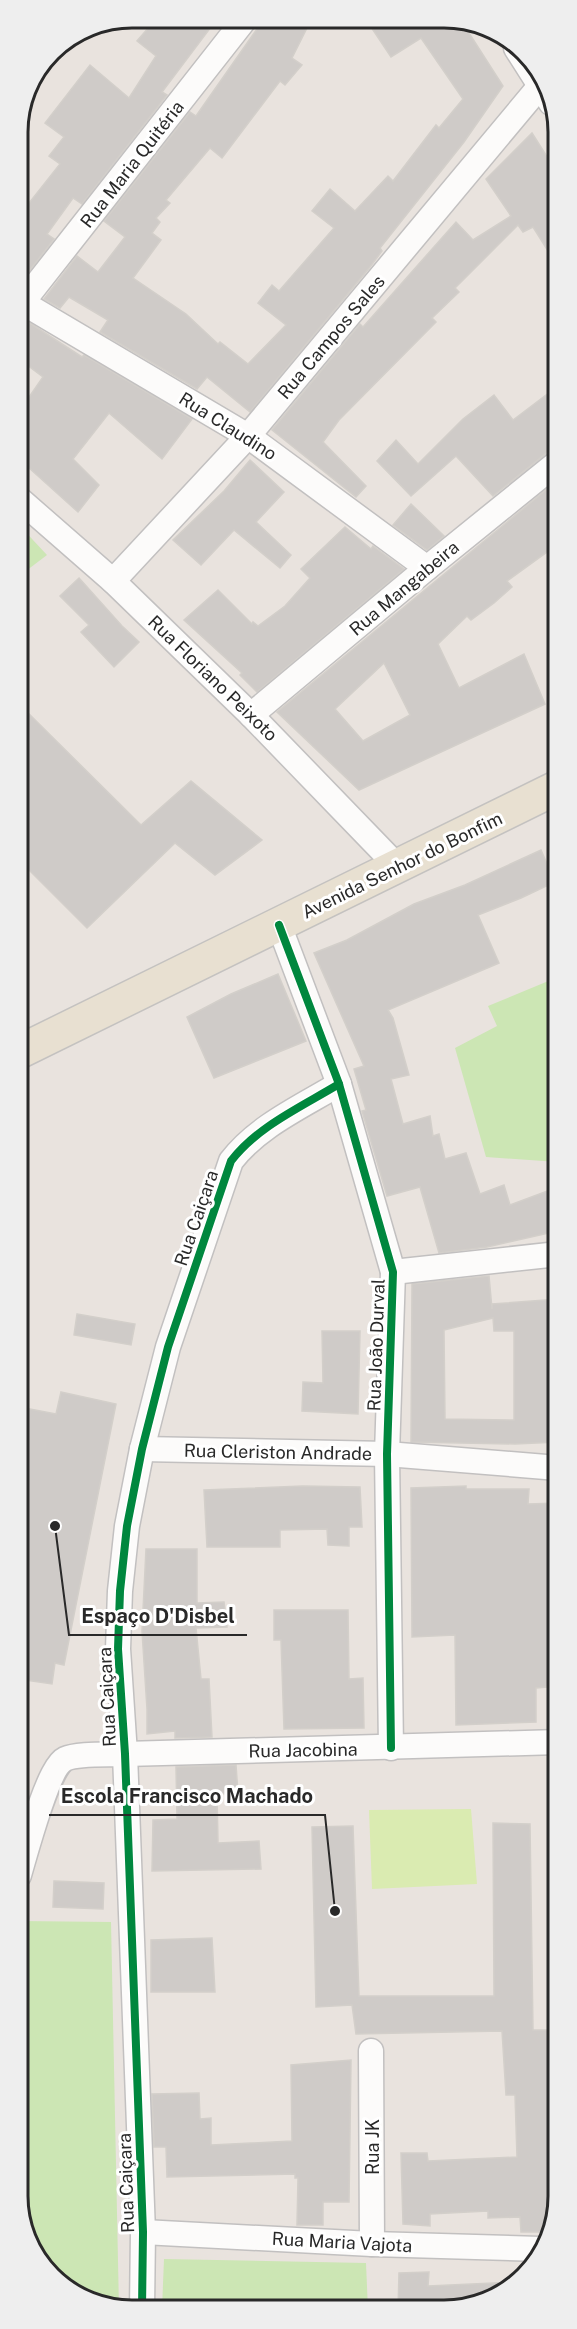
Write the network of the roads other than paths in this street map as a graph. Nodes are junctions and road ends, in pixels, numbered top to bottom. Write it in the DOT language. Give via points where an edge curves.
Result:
graph roads {
  1 [pos="238,28"];
  2 [pos="543,98"];
  3 [pos="29,293"];
  4 [pos="29,309"];
  5 [pos="249,436"];
  6 [pos="549,469"];
  7 [pos="29,507"];
  8 [pos="427,568"];
  9 [pos="113,581"];
  10 [pos="251,715"];
  11 [pos="549,792"];
  12 [pos="399,867"];
  13 [pos="279,925"];
  14 [pos="29,1047"];
  15 [pos="339,1084"];
  16 [pos="548,1255"];
  17 [pos="393,1272"];
  18 [pos="142,1449"];
  19 [pos="387,1454"];
  20 [pos="548,1467"];
  21 [pos="548,1742"];
  22 [pos="391,1748"];
  23 [pos="125,1754"];
  24 [pos="28,1845"];
  25 [pos="371,2051"];
  26 [pos="143,2232"];
  27 [pos="372,2244"];
  28 [pos="534,2249"];
  29 [pos="142,2300"];
  1 -- 3 [label="street, Rua Maria Quitéria"];
  2 -- 5 [label="street, Rua Campos Sales"];
  4 -- 5 [label="street, Rua Claudino"];
  5 -- 8 [label="street, Rua Claudino"];
  5 -- 9 [label="street, Rua Campos Sales"];
  6 -- 8 [label="street, Rua Mangabeira"];
  7 -- 9 [label="street, Rua Floriano Peixoto"];
  8 -- 10 [label="street, Rua Mangabeira"];
  9 -- 10 [label="street, Rua Floriano Peixoto"];
  10 -- 12 [label="street, Rua Floriano Peixoto"];
  11 -- 12 [label="main road, Avenida Senhor do Bonfim"];
  12 -- 13 [label="main road, Avenida Senhor do Bonfim"];
  13 -- 14 [label="main road, Avenida Senhor do Bonfim"];
  13 -- 15 [label="street, Rua João Durval"];
  15 -- 17 [label="street, Rua João Durval"];
  15 -- 18 [label="street, Rua Caiçara" via="264,1129 231,1161 168,1347"];
  16 -- 17 [label="street"];
  17 -- 19 [label="street, Rua João Durval"];
  18 -- 19 [label="street, Rua Cleriston Andrade"];
  18 -- 23 [label="street, Rua Caiçara" via="127,1526 120,1592 118,1649"];
  19 -- 20 [label="street, Rua Cleriston Andrade"];
  19 -- 22 [label="street, Rua João Durval"];
  21 -- 22 [label="street, Rua Jacobina"];
  22 -- 23 [label="street, Rua Jacobina"];
  23 -- 24 [label="street, Rua Jacobina" via="70,1757 59,1763"];
  23 -- 26 [label="street, Rua Caiçara"];
  25 -- 27 [label="street, Rua JK"];
  26 -- 27 [label="street, Rua Maria Vajota"];
  26 -- 29 [label="street, Rua Caiçara"];
  27 -- 28 [label="street, Rua Maria Vajota"];
}
